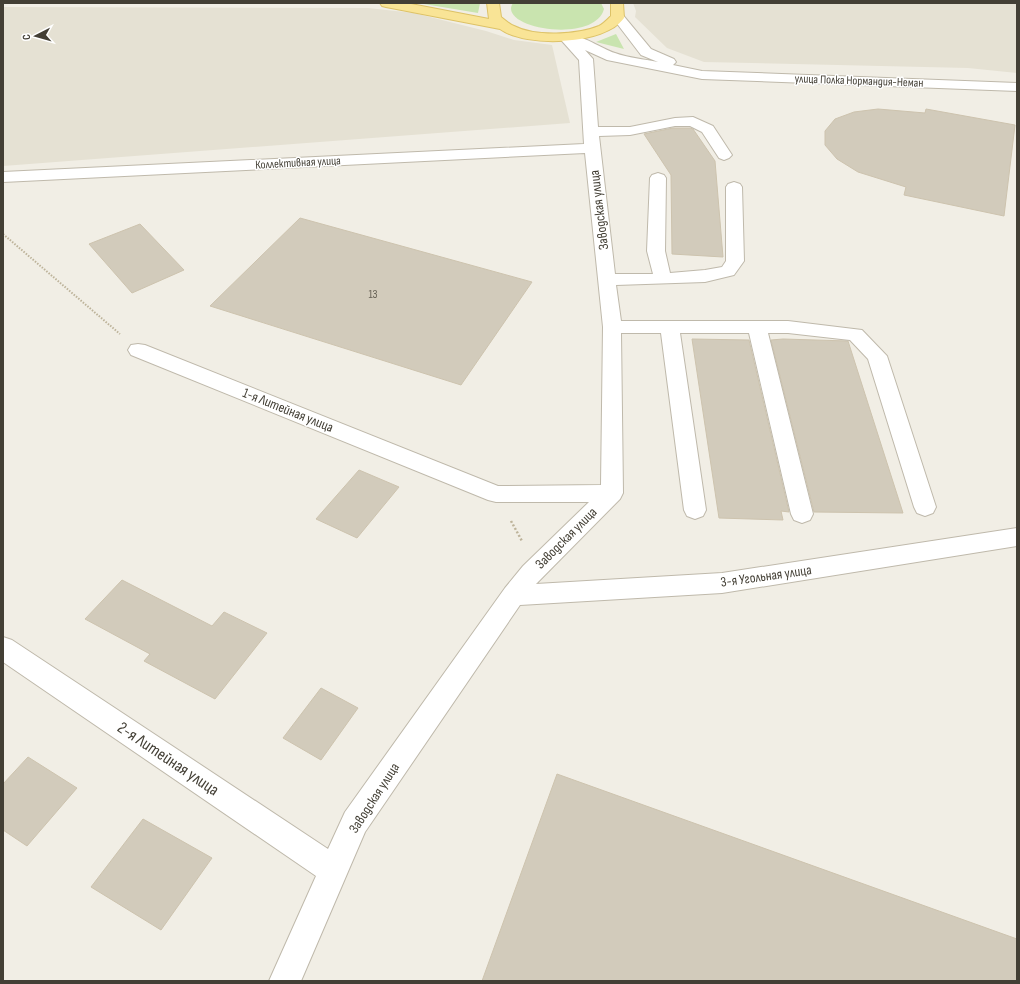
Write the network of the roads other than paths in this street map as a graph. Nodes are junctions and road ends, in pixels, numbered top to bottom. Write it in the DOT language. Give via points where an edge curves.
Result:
graph roads {
  1 [pos="386,3"];
  2 [pos="493,3"];
  3 [pos="617,3"];
  4 [pos="618,17"];
  5 [pos="502,25"];
  6 [pos="568,38"];
  7 [pos="702,76"];
  8 [pos="1017,87"];
  9 [pos="592,140"];
  10 [pos="724,155"];
  11 [pos="3,177"];
  12 [pos="658,178"];
  13 [pos="734,187"];
  14 [pos="663,279"];
  15 [pos="607,280"];
  16 [pos="612,327"];
  17 [pos="670,327"];
  18 [pos="757,327"];
  19 [pos="138,350"];
  20 [pos="612,493"];
  21 [pos="925,507"];
  22 [pos="696,510"];
  23 [pos="802,514"];
  24 [pos="1017,537"];
  25 [pos="513,595"];
  26 [pos="3,648"];
  27 [pos="333,870"];
  28 [pos="285,981"];
  1 -- 5 [label="main road"];
  2 -- 5 [label="main road" via="491,11"];
  3 -- 4 [label="main road" via="620,9"];
  4 -- 6 [label="main road" via="601,30"];
  4 -- 7 [label="street, улица Полка Нормандия-Неман" via="646,52"];
  5 -- 6 [label="main road" via="530,35"];
  6 -- 7 [label="street, улица Полка Нормандия-Неман" via="612,57"];
  6 -- 9 [label="street, Заводская улица" via="586,59"];
  7 -- 8 [label="street, улица Полка Нормандия-Неман"];
  9 -- 10 [label="street, Коллективная улица" via="675,122 693,121 708,129"];
  9 -- 11 [label="street, Коллективная улица"];
  9 -- 15 [label="street, Заводская улица"];
  12 -- 14 [label="street" via="656,251"];
  13 -- 14 [label="street" via="735,261 728,271 705,276"];
  14 -- 15 [label="street"];
  15 -- 16 [label="street, Заводская улица"];
  16 -- 17 [label="street"];
  16 -- 20 [label="street, Заводская улица"];
  17 -- 18 [label="street"];
  17 -- 22 [label="street"];
  18 -- 21 [label="street" via="788,327 855,334 877,356"];
  18 -- 23 [label="street"];
  19 -- 20 [label="street, 1-я Литейная улица" via="496,494"];
  20 -- 25 [label="street, Заводская улица" via="531,573"];
  24 -- 25 [label="street, 3-я Угольная улица" via="722,583"];
  25 -- 27 [label="street, Заводская улица" via="355,822"];
  26 -- 27 [label="street, 2-я Литейная улица"];
  27 -- 28 [label="street, Заводская улица"];
}
